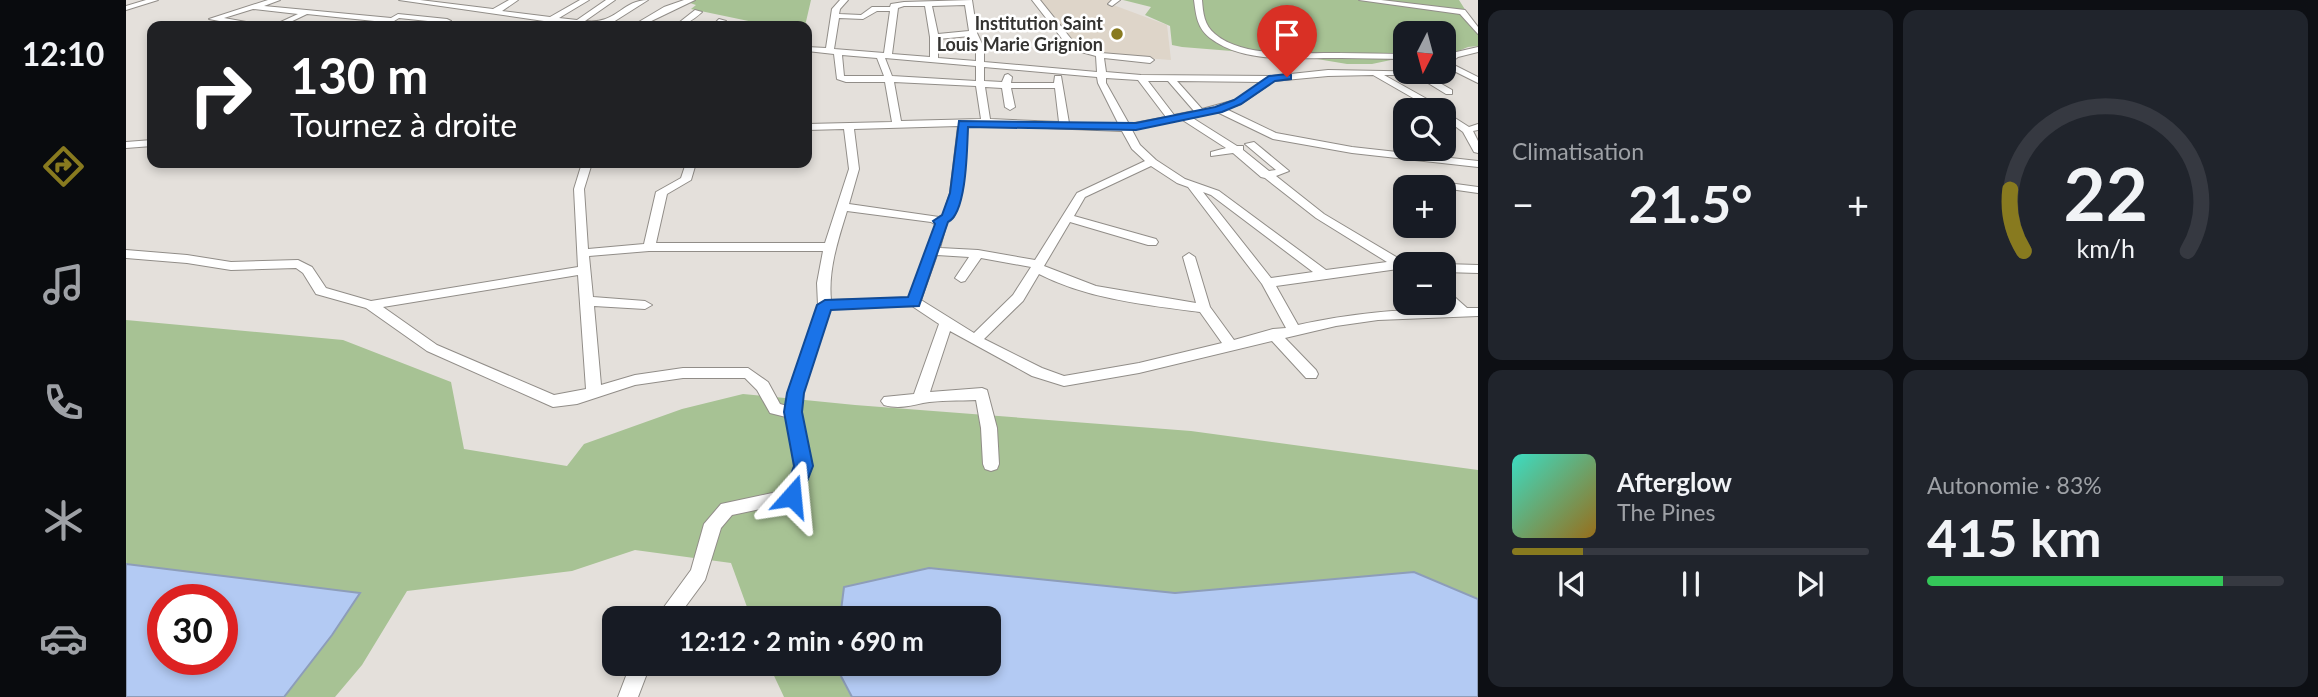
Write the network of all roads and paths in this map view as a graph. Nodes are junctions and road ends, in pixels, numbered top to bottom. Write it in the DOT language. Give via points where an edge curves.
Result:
graph roads {
  1 [pos="154,0"];
  2 [pos="276,0"];
  3 [pos="403,0"];
  4 [pos="514,0"];
  5 [pos="566,0"];
  6 [pos="611,0"];
  7 [pos="644,0"];
  8 [pos="690,0"];
  9 [pos="845,0"];
  10 [pos="1036,0"];
  11 [pos="1197,0"];
  12 [pos="1363,0"];
  13 [pos="942,1"];
  14 [pos="968,1"];
  15 [pos="582,2"];
  16 [pos="928,3"];
  17 [pos="252,7"];
  18 [pos="126,8"];
  19 [pos="891,9"];
  20 [pos="496,11"];
  21 [pos="698,12"];
  22 [pos="304,13"];
  23 [pos="456,15"];
  24 [pos="835,16"];
  25 [pos="553,18"];
  26 [pos="392,20"];
  27 [pos="226,21"];
  28 [pos="287,21"];
  29 [pos="447,21"];
  30 [pos="548,21"];
  31 [pos="568,21"];
  32 [pos="581,21"];
  33 [pos="610,21"];
  34 [pos="645,21"];
  35 [pos="686,21"];
  36 [pos="1478,32"];
  37 [pos="973,33"];
  38 [pos="934,37"];
  39 [pos="812,49"];
  40 [pos="1478,49"];
  41 [pos="834,51"];
  42 [pos="884,55"];
  43 [pos="1100,55"];
  44 [pos="1456,55"];
  45 [pos="1393,57"];
  46 [pos="914,58"];
  47 [pos="934,59"];
  48 [pos="1150,60"];
  49 [pos="948,61"];
  50 [pos="980,63"];
  51 [pos="1010,66"];
  52 [pos="1456,70"];
  53 [pos="1058,71"];
  54 [pos="1373,73"];
  55 [pos="1393,73"];
  56 [pos="1102,74"];
  57 [pos="1141,78"];
  58 [pos="1170,78"];
  59 [pos="889,79"];
  60 [pos="914,79"];
  61 [pos="1272,79"];
  62 [pos="947,80"];
  63 [pos="1478,80"];
  64 [pos="980,83"];
  65 [pos="1436,84"];
  66 [pos="1058,85"];
  67 [pos="1006,86"];
  68 [pos="1450,92"];
  69 [pos="1417,98"];
  70 [pos="1010,107"];
  71 [pos="1218,109"];
  72 [pos="1201,114"];
  73 [pos="1179,119"];
  74 [pos="1456,119"];
  75 [pos="986,122"];
  76 [pos="963,123"];
  77 [pos="897,125"];
  78 [pos="1064,125"];
  79 [pos="812,127"];
  80 [pos="849,127"];
  81 [pos="1126,128"];
  82 [pos="1473,128"];
  83 [pos="1273,136"];
  84 [pos="147,143"];
  85 [pos="1250,144"];
  86 [pos="126,145"];
  87 [pos="1235,149"];
  88 [pos="1478,150"];
  89 [pos="1215,154"];
  90 [pos="1152,162"];
  91 [pos="1478,164"];
  92 [pos="585,168"];
  93 [pos="690,168"];
  94 [pos="1265,175"];
  95 [pos="1193,187"];
  96 [pos="1456,187"];
  97 [pos="1478,190"];
  98 [pos="842,207"];
  99 [pos="1067,218"];
  100 [pos="940,221"];
  101 [pos="1152,242"];
  102 [pos="649,247"];
  103 [pos="830,247"];
  104 [pos="932,251"];
  105 [pos="583,253"];
  106 [pos="126,254"];
  107 [pos="978,254"];
  108 [pos="1189,257"];
  109 [pos="1393,261"];
  110 [pos="1037,266"];
  111 [pos="1393,268"];
  112 [pos="1456,268"];
  113 [pos="1478,269"];
  114 [pos="584,270"];
  115 [pos="1324,274"];
  116 [pos="961,278"];
  117 [pos="1267,282"];
  118 [pos="587,301"];
  119 [pos="914,302"];
  120 [pos="1456,303"];
  121 [pos="645,305"];
  122 [pos="825,305"];
  123 [pos="371,306"];
  124 [pos="1204,308"];
  125 [pos="1471,312"];
  126 [pos="947,321"];
  127 [pos="1294,330"];
  128 [pos="1273,334"];
  129 [pos="975,340"];
  130 [pos="1230,345"];
  131 [pos="1311,374"];
  132 [pos="594,393"];
  133 [pos="920,398"];
  134 [pos="889,401"];
  135 [pos="793,412"];
  136 [pos="991,464"];
  137 [pos="674,606"];
  138 [pos="636,676"];
  139 [pos="628,697"];
  1 -- 18 [label="street"];
  2 -- 17 [label="street"];
  3 -- 20 [label="street"];
  4 -- 20 [label="street"];
  5 -- 15 [label="street"];
  6 -- 32 [label="street"];
  7 -- 33 [label="street"];
  8 -- 34 [label="street"];
  9 -- 24 [label="street"];
  10 -- 43 [label="street" via="1073,47"];
  11 -- 45 [label="street" via="1206,29 1242,51"];
  12 -- 36 [label="street" via="1462,12"];
  13 -- 14 [label="street"];
  13 -- 16 [label="street"];
  14 -- 37 [label="street"];
  15 -- 25 [label="street"];
  16 -- 19 [label="street"];
  16 -- 38 [label="street"];
  17 -- 22 [label="street"];
  17 -- 27 [label="street" via="213,19"];
  19 -- 24 [label="street" via="876,9 863,17"];
  19 -- 42 [label="street"];
  20 -- 25 [label="street"];
  21 -- 35 [label="street"];
  22 -- 26 [label="street"];
  22 -- 28 [label="street"];
  23 -- 29 [label="street"];
  24 -- 41 [label="street"];
  25 -- 30 [label="street"];
  25 -- 31 [label="street"];
  26 -- 29 [label="street" via="398,16"];
  37 -- 38 [label="street"];
  37 -- 50 [label="street"];
  38 -- 47 [label="street"];
  39 -- 41 [label="street"];
  40 -- 44 [label="street"];
  41 -- 42 [label="street"];
  41 -- 59 [label="street" via="840,77"];
  42 -- 46 [label="street"];
  42 -- 59 [label="street"];
  43 -- 48 [label="street"];
  43 -- 56 [label="street"];
  46 -- 47 [label="street"];
  46 -- 60 [label="street"];
  47 -- 49 [label="street"];
  49 -- 50 [label="street"];
  49 -- 62 [label="street"];
  50 -- 51 [label="street"];
  50 -- 64 [label="street"];
  51 -- 53 [label="street"];
  51 -- 67 [label="street"];
  52 -- 63 [label="street"];
  53 -- 56 [label="street"];
  53 -- 66 [label="street"];
  54 -- 55 [label="street"];
  54 -- 61 [label="street"];
  54 -- 69 [label="street"];
  56 -- 57 [label="street"];
  56 -- 81 [label="street" via="1102,83"];
  57 -- 58 [label="street"];
  57 -- 73 [label="street"];
  58 -- 61 [label="street"];
  58 -- 72 [label="street"];
  59 -- 60 [label="street"];
  59 -- 77 [label="street"];
  60 -- 62 [label="street"];
  61 -- 71 [label="street" via="1238,102"];
  62 -- 64 [label="street"];
  64 -- 67 [label="street"];
  64 -- 75 [label="street"];
  65 -- 68 [label="street"];
  66 -- 67 [label="street"];
  66 -- 78 [label="street"];
  67 -- 70 [label="street"];
  71 -- 72 [label="street"];
  71 -- 83 [label="street"];
  72 -- 73 [label="street"];
  73 -- 81 [label="street"];
  73 -- 87 [label="street"];
  74 -- 82 [label="street"];
  75 -- 76 [label="street"];
  75 -- 78 [label="street"];
  76 -- 77 [label="street"];
  76 -- 100 [label="street" via="956,193 948,217"];
  77 -- 80 [label="street"];
  78 -- 81 [label="street"];
  79 -- 80 [label="street"];
  80 -- 98 [label="street" via="854,169"];
  81 -- 90 [label="street"];
  82 -- 88 [label="street"];
  83 -- 85 [label="street"];
  83 -- 91 [label="street"];
  84 -- 86 [label="street"];
  85 -- 87 [label="street"];
  85 -- 94 [label="street" via="1284,171"];
  87 -- 89 [label="street"];
  87 -- 94 [label="street"];
  90 -- 95 [label="street"];
  90 -- 99 [label="street" via="1080,195"];
  92 -- 105 [label="street" via="579,189"];
  93 -- 102 [label="street" via="686,180 662,192"];
  94 -- 109 [label="street"];
  95 -- 115 [label="street" via="1215,193"];
  95 -- 117 [label="street"];
  96 -- 97 [label="street"];
  98 -- 100 [label="street"];
  98 -- 103 [label="street"];
  99 -- 101 [label="street"];
  99 -- 110 [label="street"];
  100 -- 104 [label="street"];
  102 -- 103 [label="street"];
  102 -- 105 [label="street"];
  103 -- 122 [label="street" via="822,283"];
  104 -- 107 [label="street"];
  104 -- 119 [label="street"];
  105 -- 114 [label="street"];
  106 -- 123 [label="street" via="231,266 298,264 308,270 321,291"];
  107 -- 110 [label="street"];
  107 -- 116 [label="street"];
  108 -- 124 [label="street"];
  110 -- 124 [label="street" via="1062,280"];
  110 -- 129 [label="street" via="1018,298"];
  111 -- 115 [label="street"];
  112 -- 113 [label="street"];
  114 -- 118 [label="street"];
  114 -- 123 [label="street"];
  115 -- 117 [label="street"];
  117 -- 127 [label="street"];
  118 -- 121 [label="street"];
  118 -- 132 [label="street"];
  119 -- 122 [label="street"];
  119 -- 126 [label="street"];
  120 -- 125 [label="street"];
  122 -- 135 [label="street"];
  123 -- 132 [label="street" via="432,348 553,401"];
  124 -- 130 [label="street"];
  125 -- 127 [label="street" via="1378,315"];
  126 -- 129 [label="street"];
  126 -- 133 [label="street"];
  127 -- 128 [label="street"];
  128 -- 130 [label="street"];
  128 -- 131 [label="street"];
  129 -- 130 [label="street" via="1064,381"];
  132 -- 135 [label="street" via="635,380 683,373 748,373 763,386 775,409"];
  133 -- 134 [label="street"];
  133 -- 136 [label="street" via="982,394"];
  135 -- 137 [label="street" via="804,466 792,496 727,509 713,524 699,574"];
  138 -- 139 [label="street"];
}
